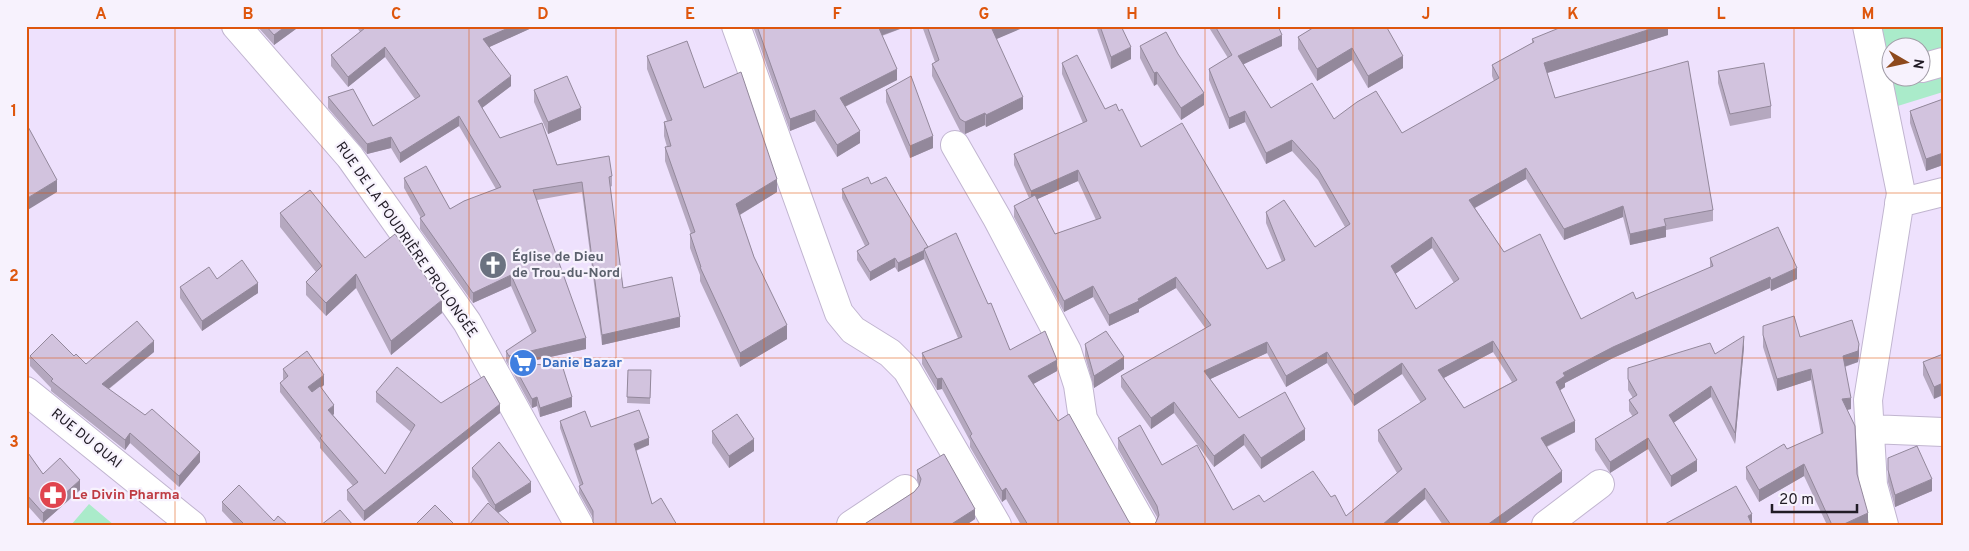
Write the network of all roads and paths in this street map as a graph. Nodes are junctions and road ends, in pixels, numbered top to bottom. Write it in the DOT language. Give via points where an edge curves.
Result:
graph roads {
  1 [pos="236,26"];
  2 [pos="736,26"];
  3 [pos="1867,26"];
  4 [pos="1882,73"];
  5 [pos="1885,88"];
  6 [pos="955,145"];
  7 [pos="1943,192"];
  8 [pos="1899,203"];
  9 [pos="26,391"];
  10 [pos="1870,429"];
  11 [pos="1943,432"];
  12 [pos="1600,484"];
  13 [pos="906,489"];
  14 [pos="192,525"];
  15 [pos="579,525"];
  16 [pos="851,525"];
  17 [pos="997,525"];
  18 [pos="1143,525"];
  19 [pos="1546,525"];
  20 [pos="1884,525"];
  1 -- 15 [label="street, RUE DE LA POUDRIÈRE PROLONGÉE" via="350,157 467,322"];
  2 -- 17 [label="street" via="839,313 853,330 890,353 907,370"];
  3 -- 4 [label="street"];
  5 -- 8 [label="street" via="1901,193"];
  6 -- 18 [label="street" via="1067,350 1078,385 1082,420"];
  7 -- 8 [label="street"];
  8 -- 10 [label="street" via="1868,400"];
  9 -- 14 [label="street, RUE DU QUAI"];
  10 -- 11 [label="street"];
  10 -- 20 [label="street" via="1873,485"];
  12 -- 19 [label="street"];
  13 -- 16 [label="street"];
}
